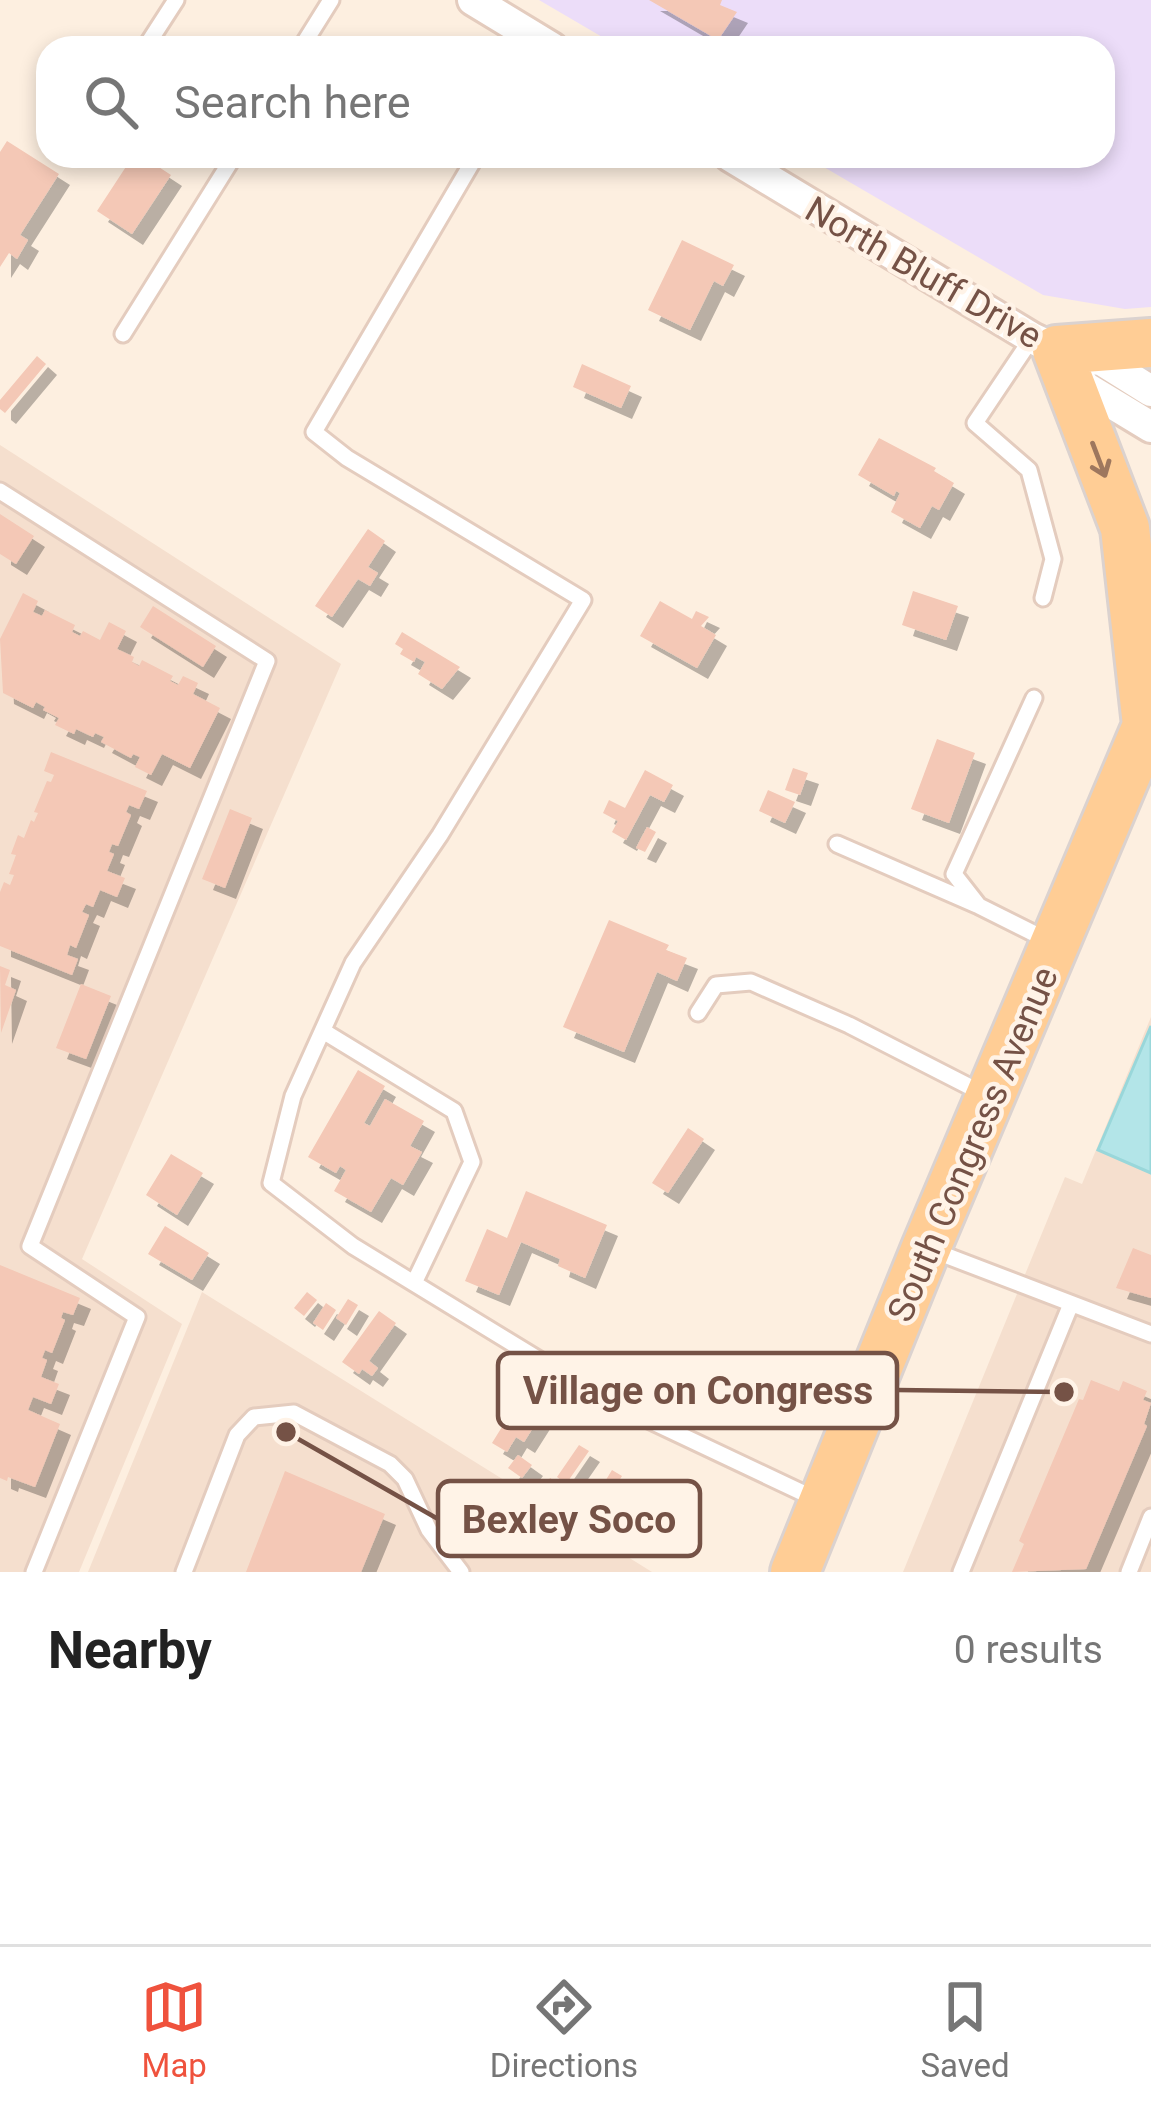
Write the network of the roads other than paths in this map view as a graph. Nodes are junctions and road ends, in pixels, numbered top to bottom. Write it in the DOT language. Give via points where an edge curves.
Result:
graph roads {
  1 [pos="176,0"];
  2 [pos="332,0"];
  3 [pos="472,0"];
  4 [pos="153,36"];
  5 [pos="310,36"];
  6 [pos="532,36"];
  7 [pos="226,168"];
  8 [pos="469,168"];
  9 [pos="750,168"];
  10 [pos="122,334"];
  11 [pos="1151,343"];
  12 [pos="1045,344"];
  13 [pos="1151,392"];
  14 [pos="1151,427"];
  15 [pos="0,491"];
  16 [pos="1042,598"];
  17 [pos="1034,698"];
  18 [pos="1149,721"];
  19 [pos="837,844"];
  20 [pos="979,906"];
  21 [pos="1057,945"];
  22 [pos="698,1013"];
  23 [pos="322,1031"];
  24 [pos="990,1097"];
  25 [pos="926,1248"];
  26 [pos="414,1283"];
  27 [pos="1071,1304"];
  28 [pos="1151,1334"];
  29 [pos="823,1502"];
  30 [pos="1151,1517"];
  31 [pos="34,1572"];
  32 [pos="184,1572"];
  33 [pos="460,1572"];
  34 [pos="795,1572"];
  35 [pos="961,1572"];
  36 [pos="1129,1572"];
  1 -- 4 [label="lane"];
  2 -- 5 [label="lane"];
  3 -- 6 [label="street"];
  7 -- 10 [label="lane"];
  8 -- 23 [label="lane" via="314,432 583,600 352,963"];
  9 -- 12 [label="street, North Bluff Drive"];
  11 -- 12 [label="main road"];
  12 -- 13 [label="street, North Bluff Drive" via="1103,361"];
  12 -- 14 [label="street, North Bluff Drive" via="1085,387"];
  12 -- 16 [label="lane" via="975,423 1029,470 1053,560"];
  12 -- 18 [label="main road, one-way" via="1125,528"];
  15 -- 31 [label="lane" via="267,661 30,1246 137,1317"];
  17 -- 20 [label="lane" via="954,874"];
  18 -- 21 [label="main road, South Congress Avenue"];
  19 -- 20 [label="lane"];
  20 -- 21 [label="lane"];
  21 -- 24 [label="main road, South Congress Avenue"];
  22 -- 24 [label="lane" via="716,985 751,982"];
  23 -- 26 [label="lane" via="293,1096 271,1183"];
  23 -- 26 [label="lane" via="454,1111 472,1162"];
  24 -- 25 [label="main road, South Congress Avenue"];
  25 -- 27 [label="lane"];
  25 -- 29 [label="main road, South Congress Avenue"];
  26 -- 29 [label="lane" via="600,1397"];
  27 -- 28 [label="lane"];
  27 -- 35 [label="lane"];
  29 -- 34 [label="main road, South Congress Avenue"];
  30 -- 36 [label="lane"];
  32 -- 33 [label="lane" via="237,1435 254,1417 274,1412 294,1413 390,1464"];
}
